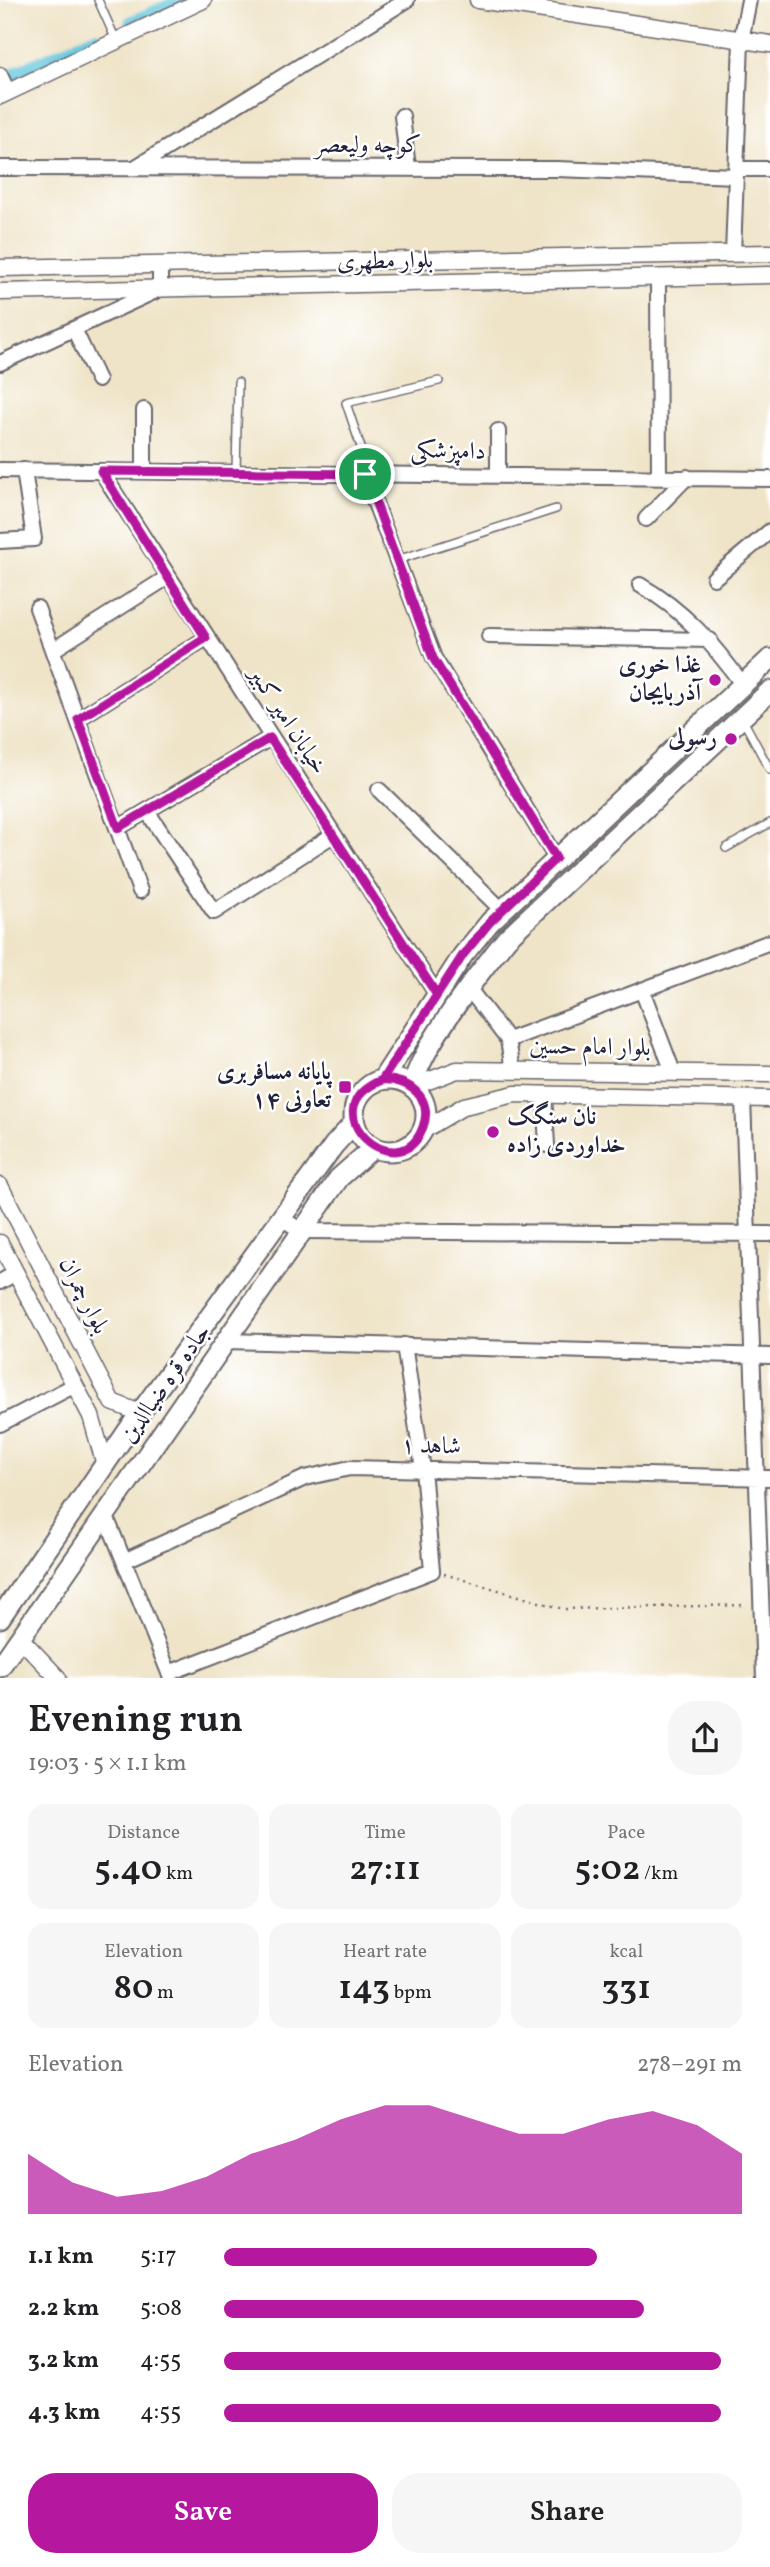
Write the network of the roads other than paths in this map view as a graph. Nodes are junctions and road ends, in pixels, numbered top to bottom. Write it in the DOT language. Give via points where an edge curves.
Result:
graph roads {
  1 [pos="98,0"];
  2 [pos="203,0"];
  3 [pos="407,0"];
  4 [pos="478,0"];
  5 [pos="749,0"];
  6 [pos="116,40"];
  7 [pos="741,41"];
  8 [pos="770,44"];
  9 [pos="0,75"];
  10 [pos="4,94"];
  11 [pos="402,116"];
  12 [pos="0,167"];
  13 [pos="134,168"];
  14 [pos="408,169"];
  15 [pos="770,169"];
  16 [pos="736,173"];
  17 [pos="770,253"];
  18 [pos="733,254"];
  19 [pos="424,260"];
  20 [pos="160,265"];
  21 [pos="0,268"];
  22 [pos="770,275"];
  23 [pos="657,278"];
  24 [pos="423,284"];
  25 [pos="160,289"];
  26 [pos="0,292"];
  27 [pos="74,329"];
  28 [pos="0,363"];
  29 [pos="98,380"];
  30 [pos="238,382"];
  31 [pos="439,382"];
  32 [pos="144,410"];
  33 [pos="498,431"];
  34 [pos="0,470"];
  35 [pos="24,470"];
  36 [pos="101,471"];
  37 [pos="144,471"];
  38 [pos="236,472"];
  39 [pos="367,474"];
  40 [pos="498,475"];
  41 [pos="659,477"];
  42 [pos="687,477"];
  43 [pos="770,479"];
  44 [pos="556,509"];
  45 [pos="646,519"];
  46 [pos="770,531"];
  47 [pos="0,541"];
  48 [pos="397,560"];
  49 [pos="168,577"];
  50 [pos="714,578"];
  51 [pos="640,585"];
  52 [pos="37,608"];
  53 [pos="489,636"];
  54 [pos="206,638"];
  55 [pos="710,640"];
  56 [pos="53,650"];
  57 [pos="770,659"];
  58 [pos="743,685"];
  59 [pos="770,691"];
  60 [pos="742,718"];
  61 [pos="78,719"];
  62 [pos="270,738"];
  63 [pos="770,770"];
  64 [pos="379,790"];
  65 [pos="147,811"];
  66 [pos="770,823"];
  67 [pos="118,828"];
  68 [pos="333,835"];
  69 [pos="726,848"];
  70 [pos="556,858"];
  71 [pos="140,891"];
  72 [pos="502,909"];
  73 [pos="770,942"];
  74 [pos="469,989"];
  75 [pos="642,990"];
  76 [pos="437,995"];
  77 [pos="508,1040"];
  78 [pos="513,1070"];
  79 [pos="673,1072"];
  80 [pos="770,1074"];
  81 [pos="382,1080"];
  82 [pos="412,1087"];
  83 [pos="544,1094"];
  84 [pos="743,1098"];
  85 [pos="770,1099"];
  86 [pos="355,1123"];
  87 [pos="422,1131"];
  88 [pos="547,1145"];
  89 [pos="374,1147"];
  90 [pos="0,1185"];
  91 [pos="281,1218"];
  92 [pos="302,1231"];
  93 [pos="747,1233"];
  94 [pos="770,1234"];
  95 [pos="0,1243"];
  96 [pos="16,1273"];
  97 [pos="0,1282"];
  98 [pos="226,1341"];
  99 [pos="404,1345"];
  100 [pos="751,1356"];
  101 [pos="770,1356"];
  102 [pos="75,1385"];
  103 [pos="140,1413"];
  104 [pos="0,1424"];
  105 [pos="105,1465"];
  106 [pos="423,1469"];
  107 [pos="763,1478"];
  108 [pos="106,1514"];
  109 [pos="124,1561"];
  110 [pos="765,1605"];
  111 [pos="1,1615"];
  112 [pos="20,1638"];
  113 [pos="4,1662"];
  114 [pos="170,1676"];
  115 [pos="58,1678"];
  116 [pos="764,1678"];
  1 -- 6 [label="lane"];
  2 -- 6 [label="street"];
  3 -- 13 [label="street"];
  4 -- 7 [label="street"];
  5 -- 7 [label="street"];
  6 -- 10 [label="street"];
  7 -- 8 [label="street"];
  7 -- 16 [label="street"];
  9 -- 10 [label="street"];
  11 -- 14 [label="street"];
  12 -- 13 [label="street, کوچه ولیعصر"];
  13 -- 14 [label="street, کوچه ولیعصر"];
  14 -- 16 [label="street, کوچه ولیعصر"];
  15 -- 16 [label="street, کوچه ولیعصر"];
  16 -- 18 [label="street"];
  17 -- 18 [label="street, بلوار مطهری"];
  18 -- 19 [label="street, بلوار مطهری"];
  19 -- 20 [label="street, بلوار مطهری"];
  19 -- 24 [label="street"];
  20 -- 21 [label="street, بلوار مطهری"];
  20 -- 25 [label="street"];
  22 -- 23 [label="street, بلوار مطهری"];
  23 -- 24 [label="street, بلوار مطهری"];
  23 -- 41 [label="street"];
  24 -- 25 [label="street, بلوار مطهری"];
  25 -- 26 [label="street, بلوار مطهری"];
  25 -- 27 [label="street"];
  27 -- 28 [label="street"];
  27 -- 29 [label="street"];
  30 -- 38 [label="lane"];
  31 -- 39 [label="lane" via="346,402"];
  32 -- 37 [label="street"];
  33 -- 40 [label="street"];
  34 -- 35 [label="street, دامپزشکی"];
  35 -- 36 [label="street, دامپزشکی"];
  35 -- 47 [label="street" via="34,539"];
  36 -- 37 [label="street, دامپزشکی"];
  36 -- 49 [label="street, خیابان امیر کبیر"];
  37 -- 38 [label="street, دامپزشکی"];
  38 -- 39 [label="street, دامپزشکی"];
  39 -- 40 [label="street, دامپزشکی"];
  39 -- 48 [label="street"];
  40 -- 41 [label="street, دامپزشکی"];
  41 -- 42 [label="street, دامپزشکی"];
  42 -- 43 [label="street, دامپزشکی"];
  42 -- 45 [label="street"];
  44 -- 48 [label="lane"];
  46 -- 50 [label="street"];
  48 -- 70 [label="street" via="433,658"];
  49 -- 54 [label="street, خیابان امیر کبیر"];
  49 -- 56 [label="street"];
  51 -- 55 [label="street" via="667,600"];
  52 -- 56 [label="street"];
  53 -- 55 [label="street"];
  54 -- 61 [label="street"];
  54 -- 62 [label="street, خیابان امیر کبیر"];
  55 -- 58 [label="street"];
  56 -- 61 [label="street"];
  57 -- 58 [label="main road"];
  58 -- 70 [label="main road"];
  59 -- 60 [label="main road"];
  60 -- 63 [label="lane"];
  60 -- 74 [label="main road" via="536,909 507,938"];
  61 -- 67 [label="street"];
  62 -- 65 [label="street"];
  62 -- 68 [label="street, خیابان امیر کبیر"];
  64 -- 72 [label="street"];
  65 -- 67 [label="street"];
  65 -- 68 [label="street" via="214,912"];
  66 -- 69 [label="lane"];
  67 -- 71 [label="street"];
  68 -- 76 [label="street, خیابان امیر کبیر"];
  70 -- 72 [label="main road"];
  72 -- 76 [label="main road"];
  73 -- 75 [label="street"];
  74 -- 77 [label="street"];
  74 -- 82 [label="main road" via="417,1066"];
  75 -- 77 [label="street"];
  75 -- 79 [label="street"];
  76 -- 81 [label="main road"];
  77 -- 78 [label="street"];
  78 -- 79 [label="street, بلوار امام حسین"];
  78 -- 82 [label="street, بلوار امام حسین" via="457,1070"];
  79 -- 80 [label="street, بلوار امام حسین"];
  81 -- 82 [label="main road"];
  81 -- 86 [label="main road" via="363,1091 354,1111"];
  82 -- 87 [label="main road" via="425,1107"];
  83 -- 84 [label="street, بلوار امام حسین"];
  83 -- 87 [label="street, بلوار امام حسین" via="515,1094 464,1106"];
  83 -- 88 [label="street"];
  84 -- 85 [label="street, بلوار امام حسین"];
  84 -- 93 [label="street"];
  86 -- 89 [label="main road" via="358,1133"];
  86 -- 91 [label="main road, جاده قره ضیاالدین"];
  87 -- 89 [label="main road" via="407,1147"];
  89 -- 92 [label="main road, جاده قره ضیاالدین" via="339,1178"];
  90 -- 103 [label="street, بلوار چمران" via="113,1402"];
  91 -- 92 [label="street"];
  91 -- 103 [label="main road, جاده قره ضیاالدین"];
  92 -- 93 [label="street"];
  92 -- 98 [label="main road, جاده قره ضیاالدین"];
  93 -- 94 [label="street"];
  93 -- 100 [label="street"];
  95 -- 96 [label="street, بلوار چمران"];
  96 -- 97 [label="street"];
  96 -- 102 [label="street, بلوار چمران"];
  98 -- 99 [label="street"];
  98 -- 108 [label="main road, جاده قره ضیاالدین"];
  99 -- 100 [label="street"];
  99 -- 106 [label="street"];
  100 -- 101 [label="street"];
  100 -- 107 [label="street"];
  102 -- 104 [label="street"];
  102 -- 105 [label="street, بلوار چمران" via="91,1416"];
  103 -- 105 [label="main road, جاده قره ضیاالدین"];
  105 -- 111 [label="main road, جاده قره ضیاالدین"];
  106 -- 107 [label="street, شاهد ۱"];
  106 -- 109 [label="street, شاهد ۱" via="350,1468 305,1478"];
  106 -- 114 [label="street" via="432,1571"];
  107 -- 110 [label="street"];
  108 -- 109 [label="street"];
  108 -- 112 [label="main road, جاده قره ضیاالدین"];
  109 -- 114 [label="street"];
  110 -- 116 [label="street"];
  112 -- 113 [label="main road, جاده قره ضیاالدین"];
  112 -- 115 [label="street"];
}
